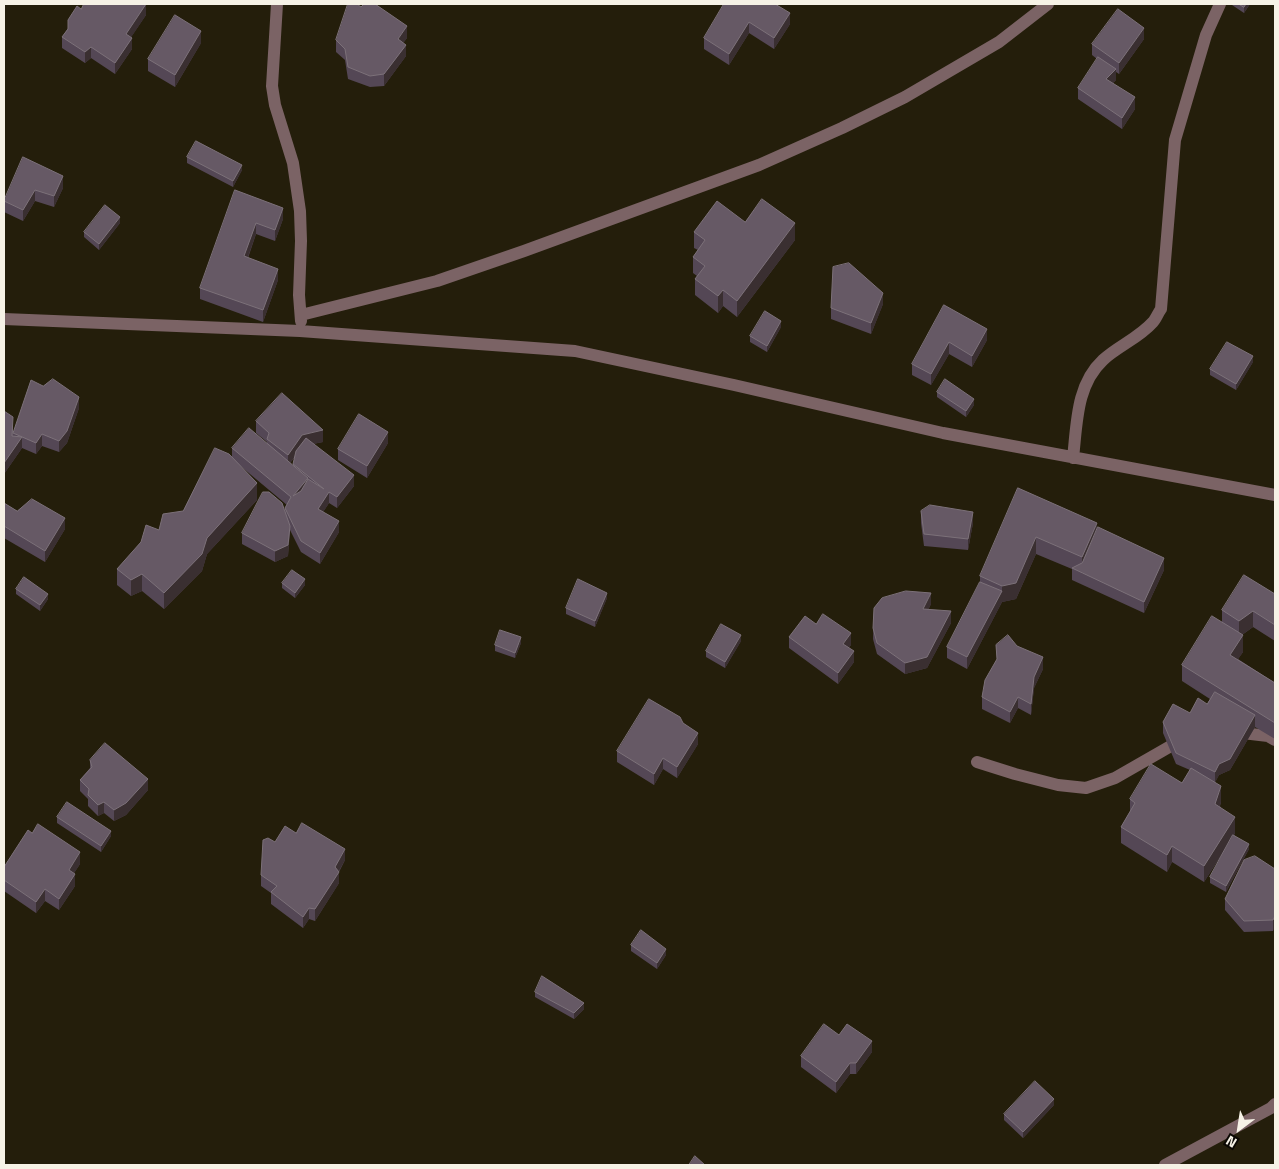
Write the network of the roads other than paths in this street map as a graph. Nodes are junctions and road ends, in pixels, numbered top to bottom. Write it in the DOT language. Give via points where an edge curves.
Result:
graph roads {
  1 [pos="277,4"];
  2 [pos="1048,4"];
  3 [pos="1220,4"];
  4 [pos="301,315"];
  5 [pos="4,319"];
  6 [pos="300,331"];
  7 [pos="1073,458"];
  8 [pos="1275,495"];
  9 [pos="1221,731"];
  10 [pos="1196,735"];
  11 [pos="1275,740"];
  12 [pos="977,762"];
  13 [pos="1275,1104"];
  14 [pos="1165,1165"];
  1 -- 4 [label="street" via="272,86 293,162 300,211"];
  2 -- 4 [label="street" via="999,42 906,97 759,165 437,281"];
  3 -- 7 [label="street" via="1206,35 1175,140 1161,309 1153,322 1103,360 1091,374 1080,404"];
  4 -- 6 [label="street"];
  5 -- 6 [label="street"];
  6 -- 7 [label="street" via="576,351 943,433"];
  7 -- 8 [label="street"];
  9 -- 11 [label="street" via="1268,736"];
  10 -- 12 [label="street" via="1115,778 1086,788 1058,785"];
  13 -- 14 [label="street"];
}
